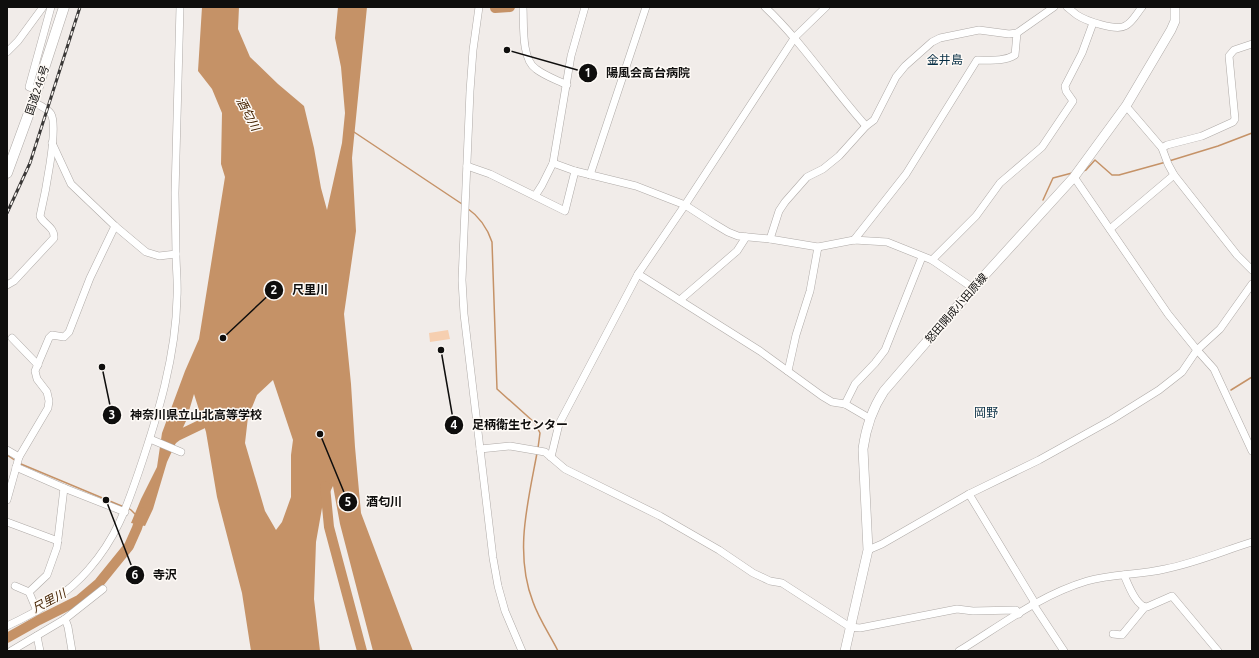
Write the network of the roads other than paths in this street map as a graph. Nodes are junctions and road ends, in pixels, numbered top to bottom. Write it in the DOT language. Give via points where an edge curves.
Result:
graph roads {
  1 [pos="43,7"];
  2 [pos="51,7"];
  3 [pos="64,7"];
  4 [pos="180,7"];
  5 [pos="479,7"];
  6 [pos="523,7"];
  7 [pos="585,7"];
  8 [pos="646,7"];
  9 [pos="765,7"];
  10 [pos="826,7"];
  11 [pos="1054,7"];
  12 [pos="1068,7"];
  13 [pos="1142,7"];
  14 [pos="1175,7"];
  15 [pos="1093,23"];
  16 [pos="1017,33"];
  17 [pos="795,38"];
  18 [pos="1252,44"];
  19 [pos="7,52"];
  20 [pos="567,85"];
  21 [pos="37,90"];
  22 [pos="33,102"];
  23 [pos="1126,106"];
  24 [pos="866,126"];
  25 [pos="52,143"];
  26 [pos="1162,148"];
  27 [pos="553,163"];
  28 [pos="467,166"];
  29 [pos="575,171"];
  30 [pos="7,173"];
  31 [pos="590,175"];
  32 [pos="1174,175"];
  33 [pos="1075,176"];
  34 [pos="535,196"];
  35 [pos="685,205"];
  36 [pos="115,226"];
  37 [pos="1110,229"];
  38 [pos="746,237"];
  39 [pos="770,239"];
  40 [pos="854,240"];
  41 [pos="818,247"];
  42 [pos="176,254"];
  43 [pos="922,257"];
  44 [pos="932,260"];
  45 [pos="1252,270"];
  46 [pos="638,274"];
  47 [pos="1252,284"];
  48 [pos="7,285"];
  49 [pos="973,288"];
  50 [pos="680,300"];
  51 [pos="12,338"];
  52 [pos="1197,350"];
  53 [pos="38,365"];
  54 [pos="788,371"];
  55 [pos="845,404"];
  56 [pos="869,418"];
  57 [pos="150,439"];
  58 [pos="480,449"];
  59 [pos="7,450"];
  60 [pos="1252,451"];
  61 [pos="181,452"];
  62 [pos="551,457"];
  63 [pos="19,458"];
  64 [pos="16,467"];
  65 [pos="64,488"];
  66 [pos="969,494"];
  67 [pos="7,500"];
  68 [pos="126,509"];
  69 [pos="7,522"];
  70 [pos="58,541"];
  71 [pos="1252,542"];
  72 [pos="868,550"];
  73 [pos="1124,575"];
  74 [pos="15,586"];
  75 [pos="104,589"];
  76 [pos="29,592"];
  77 [pos="1034,604"];
  78 [pos="1146,607"];
  79 [pos="37,611"];
  80 [pos="1019,614"];
  81 [pos="66,619"];
  82 [pos="7,626"];
  83 [pos="850,628"];
  84 [pos="1113,634"];
  85 [pos="37,636"];
  86 [pos="11,651"];
  87 [pos="40,651"];
  88 [pos="72,651"];
  89 [pos="522,651"];
  90 [pos="845,651"];
  91 [pos="959,651"];
  92 [pos="1064,651"];
  93 [pos="1218,651"];
  1 -- 19 [label="street"];
  2 -- 21 [label="street" via="29,86"];
  3 -- 21 [label="highway, 国道246号"];
  4 -- 42 [label="street"];
  5 -- 28 [label="street" via="471,84"];
  6 -- 20 [label="street" via="528,61 536,69"];
  7 -- 20 [label="street"];
  8 -- 31 [label="street"];
  9 -- 17 [label="street"];
  10 -- 17 [label="street"];
  11 -- 16 [label="street"];
  12 -- 15 [label="street" via="1078,16"];
  13 -- 15 [label="street" via="1132,21 1120,28"];
  14 -- 23 [label="main road, 怒田開成小田原線" via="1175,21 1171,30"];
  15 -- 44 [label="street" via="1082,53 1065,86 1073,101 1042,147 1000,183 976,216"];
  16 -- 24 [label="street" via="978,30 932,42 896,77 874,120"];
  16 -- 40 [label="street" via="1015,55 997,61 977,60 906,174"];
  17 -- 24 [label="street"];
  17 -- 35 [label="street"];
  18 -- 26 [label="street" via="1234,50 1229,56 1235,118 1233,122 1202,136"];
  20 -- 27 [label="street"];
  21 -- 22 [label="highway, 国道246号"];
  22 -- 25 [label="street" via="52,116"];
  22 -- 30 [label="highway, 国道246号"];
  23 -- 26 [label="street"];
  23 -- 33 [label="main road, 怒田開成小田原線"];
  24 -- 39 [label="street" via="839,156 823,169 806,177 779,211"];
  25 -- 36 [label="street" via="71,184"];
  25 -- 48 [label="street" via="40,216 53,231 54,238"];
  26 -- 32 [label="street"];
  27 -- 29 [label="street"];
  27 -- 34 [label="street"];
  28 -- 34 [label="street"];
  28 -- 58 [label="street" via="462,280"];
  29 -- 31 [label="street"];
  29 -- 34 [label="street" via="565,211"];
  31 -- 35 [label="street" via="636,186"];
  32 -- 37 [label="street"];
  32 -- 45 [label="street"];
  33 -- 37 [label="street"];
  33 -- 49 [label="main road, 怒田開成小田原線"];
  35 -- 38 [label="street" via="728,232"];
  35 -- 46 [label="street"];
  36 -- 42 [label="street" via="146,252 159,256"];
  36 -- 53 [label="street" via="90,278 69,332 64,337 52,335 49,338"];
  37 -- 52 [label="street" via="1168,314"];
  38 -- 39 [label="street"];
  38 -- 50 [label="street" via="737,251"];
  39 -- 41 [label="street"];
  40 -- 41 [label="street"];
  40 -- 43 [label="street" via="887,242"];
  41 -- 54 [label="street" via="810,291"];
  42 -- 57 [label="street" via="177,297 173,341"];
  43 -- 44 [label="street"];
  43 -- 55 [label="street" via="885,350 855,384"];
  44 -- 49 [label="street"];
  46 -- 50 [label="street"];
  46 -- 62 [label="street" via="559,424"];
  47 -- 52 [label="street" via="1220,329"];
  49 -- 56 [label="main road, 怒田開成小田原線" via="884,391"];
  50 -- 54 [label="street"];
  51 -- 53 [label="street"];
  52 -- 60 [label="street" via="1214,369"];
  52 -- 66 [label="street" via="1182,372 1159,390 1039,460"];
  53 -- 63 [label="street" via="37,379 47,392 48,408"];
  54 -- 55 [label="street" via="832,402"];
  55 -- 56 [label="street"];
  56 -- 72 [label="main road, 怒田開成小田原線" via="863,449"];
  57 -- 61 [label="street"];
  57 -- 68 [label="street"];
  58 -- 62 [label="street" via="510,446 544,452"];
  58 -- 89 [label="street" via="498,586 505,611"];
  59 -- 63 [label="street"];
  62 -- 83 [label="street" via="565,469 660,516 753,573 770,581 782,583"];
  63 -- 64 [label="street"];
  64 -- 65 [label="street"];
  64 -- 67 [label="street"];
  65 -- 68 [label="street"];
  65 -- 70 [label="street"];
  66 -- 72 [label="street"];
  66 -- 77 [label="street"];
  68 -- 79 [label="street" via="106,547 88,570 68,589"];
  69 -- 70 [label="street"];
  70 -- 76 [label="street" via="47,575"];
  71 -- 73 [label="street" via="1166,569"];
  72 -- 83 [label="main road, 怒田開成小田原線"];
  73 -- 77 [label="street" via="1088,581"];
  73 -- 78 [label="street" via="1139,604"];
  74 -- 76 [label="street"];
  75 -- 81 [label="street"];
  76 -- 79 [label="street"];
  77 -- 80 [label="street"];
  77 -- 92 [label="street"];
  78 -- 84 [label="street" via="1122,635"];
  78 -- 93 [label="street" via="1172,596"];
  79 -- 82 [label="street"];
  80 -- 83 [label="street" via="1016,610 957,609"];
  80 -- 91 [label="street"];
  81 -- 85 [label="street"];
  81 -- 88 [label="street"];
  83 -- 90 [label="main road, 怒田開成小田原線"];
  85 -- 86 [label="street"];
  85 -- 87 [label="street"];
}
